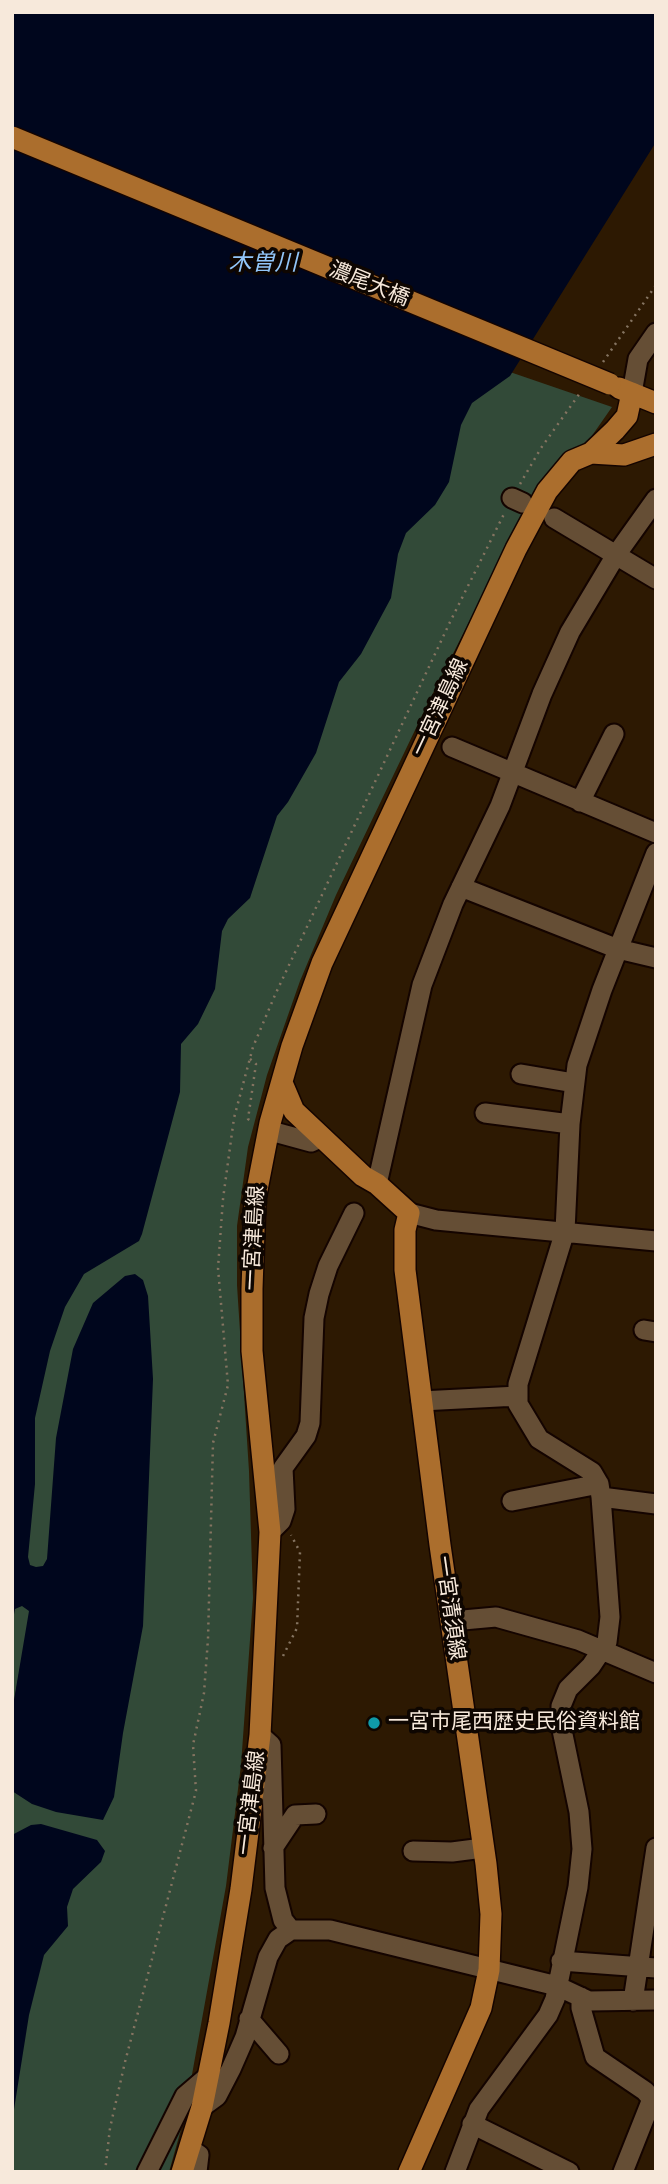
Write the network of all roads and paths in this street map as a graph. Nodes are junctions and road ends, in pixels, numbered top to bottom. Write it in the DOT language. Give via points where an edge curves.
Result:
graph roads {
  1 [pos="12,137"];
  2 [pos="656,333"];
  3 [pos="632,393"];
  4 [pos="656,403"];
  5 [pos="656,444"];
  6 [pos="592,453"];
  7 [pos="656,499"];
  8 [pos="554,518"];
  9 [pos="616,555"];
  10 [pos="656,579"];
  11 [pos="614,734"];
  12 [pos="452,747"];
  13 [pos="514,773"];
  14 [pos="580,802"];
  15 [pos="656,833"];
  16 [pos="656,853"];
  17 [pos="461,887"];
  18 [pos="618,949"];
  19 [pos="656,957"];
  20 [pos="250,1059"];
  21 [pos="521,1074"];
  22 [pos="573,1083"];
  23 [pos="283,1085"];
  24 [pos="485,1113"];
  25 [pos="570,1124"];
  26 [pos="257,1127"];
  27 [pos="278,1133"];
  28 [pos="321,1137"];
  29 [pos="377,1184"];
  30 [pos="355,1213"];
  31 [pos="410,1213"];
  32 [pos="565,1231"];
  33 [pos="656,1241"];
  34 [pos="218,1268"];
  35 [pos="518,1396"];
  36 [pos="421,1401"];
  37 [pos="600,1490"];
  38 [pos="512,1502"];
  39 [pos="656,1504"];
  40 [pos="275,1526"];
  41 [pos="452,1621"];
  42 [pos="604,1651"];
  43 [pos="280,1662"];
  44 [pos="656,1672"];
  45 [pos="260,1735"];
  46 [pos="316,1815"];
  47 [pos="273,1848"];
  48 [pos="483,1848"];
  49 [pos="656,1848"];
  50 [pos="413,1851"];
  51 [pos="291,1930"];
  52 [pos="561,1961"];
  53 [pos="646,1968"];
  54 [pos="489,1970"];
  55 [pos="556,1986"];
  56 [pos="580,1997"];
  57 [pos="656,2000"];
  58 [pos="633,2001"];
  59 [pos="249,2019"];
  60 [pos="279,2054"];
  61 [pos="206,2077"];
  62 [pos="202,2107"];
  63 [pos="472,2124"];
  64 [pos="190,2149"];
  65 [pos="106,2172"];
  66 [pos="147,2172"];
  67 [pos="183,2172"];
  68 [pos="197,2172"];
  69 [pos="410,2172"];
  70 [pos="455,2172"];
  71 [pos="569,2172"];
  72 [pos="623,2172"];
  1 -- 3 [label="main road, 濃尾大橋, bridge"];
  2 -- 3 [label="street" via="638,359"];
  3 -- 4 [label="main road, 濃尾大橋"];
  3 -- 6 [label="main road, 一宮津島線" via="627,416"];
  5 -- 6 [label="main road" via="624,455"];
  6 -- 23 [label="main road, 一宮津島線" via="572,461 556,480 516,549 321,963"];
  7 -- 9 [label="street"];
  8 -- 9 [label="street"];
  9 -- 10 [label="street"];
  9 -- 13 [label="street" via="555,663"];
  11 -- 14 [label="street"];
  12 -- 13 [label="street"];
  13 -- 14 [label="street"];
  13 -- 17 [label="street"];
  14 -- 15 [label="street"];
  16 -- 18 [label="street"];
  17 -- 18 [label="street"];
  17 -- 29 [label="street" via="422,985"];
  18 -- 19 [label="street"];
  18 -- 22 [label="street"];
  20 -- 26 [label="path" via="256,1063 248,1119"];
  21 -- 22 [label="street"];
  22 -- 25 [label="street"];
  23 -- 28 [label="main road" via="295,1111"];
  23 -- 40 [label="main road, 一宮津島線" via="270,1123 255,1200 252,1289 252,1351"];
  24 -- 25 [label="street"];
  25 -- 32 [label="street"];
  27 -- 28 [label="street" via="311,1142"];
  28 -- 29 [label="main road"];
  29 -- 31 [label="main road"];
  30 -- 40 [label="street" via="319,1294 310,1423 283,1468 285,1509"];
  31 -- 32 [label="street" via="436,1220"];
  31 -- 36 [label="main road, 一宮清須線" via="405,1270"];
  32 -- 33 [label="street"];
  32 -- 35 [label="street"];
  34 -- 65 [label="path" via="228,1385 213,1443 208,1639 202,1704 192,1745 196,1791 125,2062 110,2128"];
  35 -- 36 [label="street"];
  35 -- 37 [label="street" via="539,1439 592,1472"];
  36 -- 41 [label="main road, 一宮清須線"];
  37 -- 38 [label="street"];
  37 -- 39 [label="street"];
  37 -- 42 [label="street" via="610,1617"];
  40 -- 43 [label="path" via="300,1552 297,1628"];
  40 -- 45 [label="main road, 一宮津島線"];
  41 -- 42 [label="street" via="496,1617"];
  41 -- 48 [label="main road, 一宮清須線"];
  42 -- 44 [label="street"];
  42 -- 52 [label="street" via="568,1689 561,1706 582,1849"];
  45 -- 47 [label="street" via="271,1745"];
  45 -- 61 [label="main road, 一宮津島線" via="239,1903"];
  46 -- 47 [label="street" via="295,1815"];
  47 -- 51 [label="street" via="279,1907"];
  48 -- 50 [label="street"];
  48 -- 54 [label="main road, 一宮清須線" via="491,1914"];
  49 -- 53 [label="street"];
  51 -- 54 [label="street" via="330,1930"];
  51 -- 59 [label="street" via="278,1939 268,1957"];
  52 -- 53 [label="street"];
  52 -- 55 [label="street"];
  53 -- 58 [label="street"];
  54 -- 55 [label="street"];
  54 -- 69 [label="main road, 一宮清須線" via="481,2008"];
  55 -- 56 [label="street"];
  55 -- 63 [label="street" via="548,2015 495,2084"];
  56 -- 58 [label="street"];
  56 -- 72 [label="street" via="595,2057 652,2099"];
  57 -- 58 [label="street"];
  59 -- 60 [label="street"];
  59 -- 62 [label="street" via="217,2096"];
  61 -- 62 [label="main road, 一宮津島線"];
  61 -- 66 [label="street" via="185,2096"];
  62 -- 64 [label="main road, 一宮津島線"];
  63 -- 70 [label="street"];
  63 -- 71 [label="street"];
  64 -- 67 [label="main road, 一宮津島線"];
  64 -- 68 [label="street" via="199,2155"];
}
